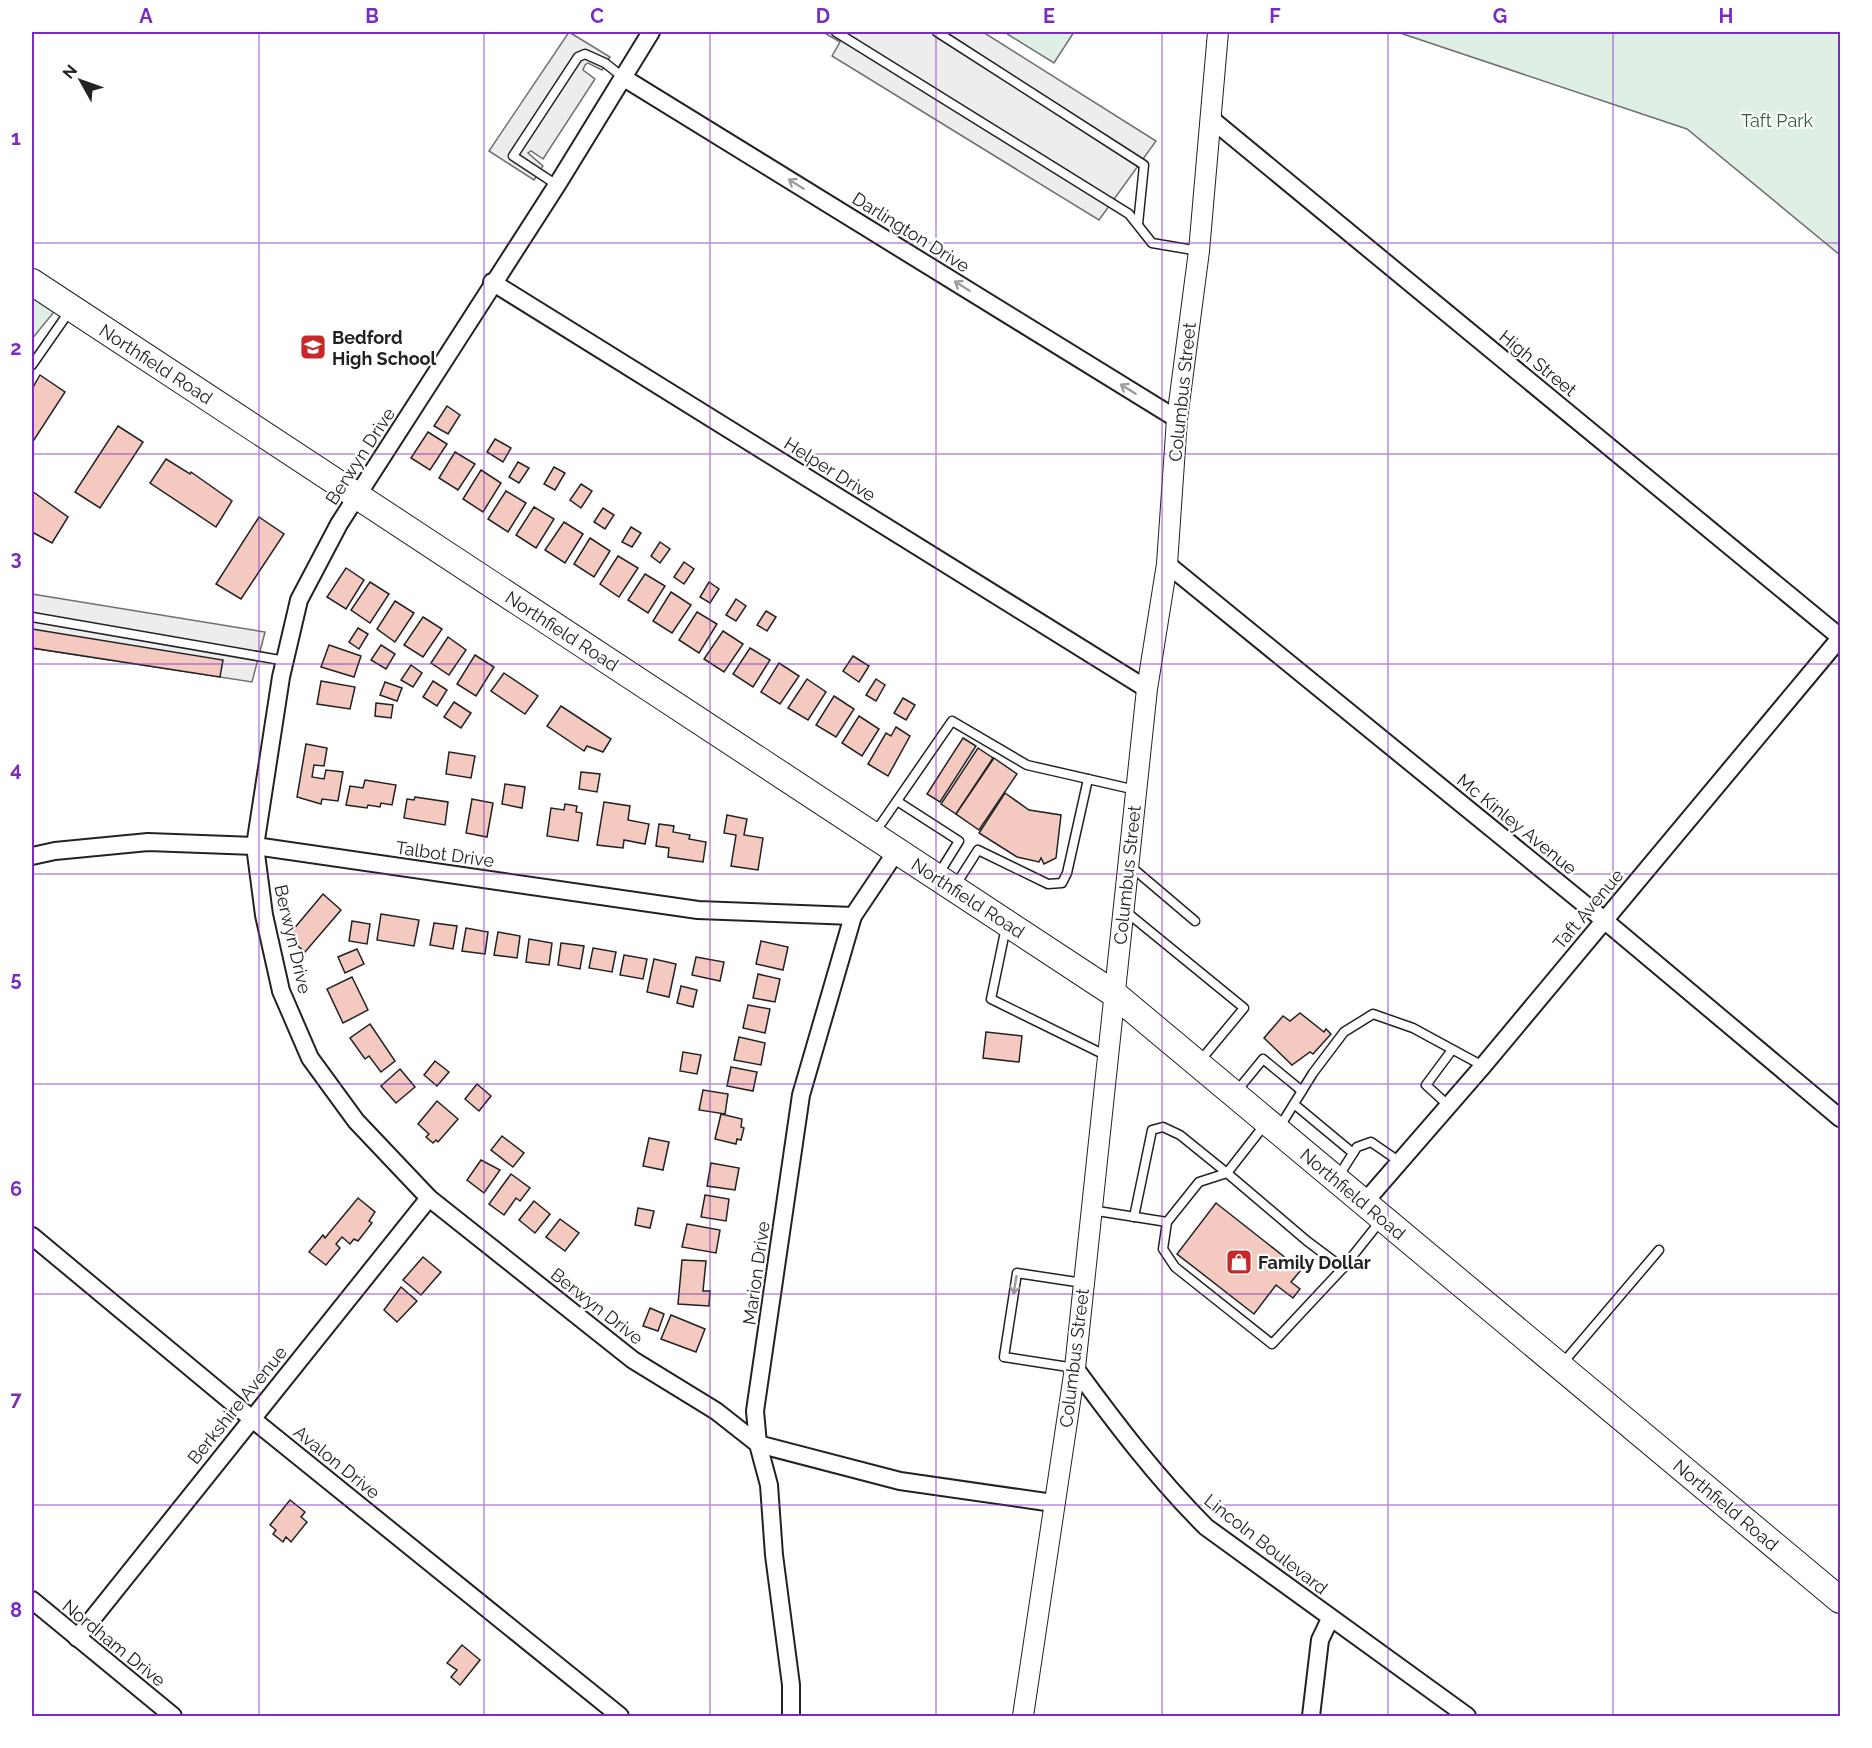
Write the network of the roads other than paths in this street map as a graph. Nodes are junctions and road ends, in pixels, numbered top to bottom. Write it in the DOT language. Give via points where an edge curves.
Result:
graph roads {
  1 [pos="651,32"];
  2 [pos="836,32"];
  3 [pos="937,32"];
  4 [pos="1218,32"];
  5 [pos="624,78"];
  6 [pos="1210,118"];
  7 [pos="557,185"];
  8 [pos="1138,224"];
  9 [pos="1199,251"];
  10 [pos="32,282"];
  11 [pos="492,282"];
  12 [pos="72,309"];
  13 [pos="32,365"];
  14 [pos="1178,419"];
  15 [pos="357,496"];
  16 [pos="1167,564"];
  17 [pos="32,617"];
  18 [pos="1840,637"];
  19 [pos="286,661"];
  20 [pos="1147,689"];
  21 [pos="1088,779"];
  22 [pos="1136,790"];
  23 [pos="897,801"];
  24 [pos="872,836"];
  25 [pos="255,846"];
  26 [pos="896,852"];
  27 [pos="32,856"];
  28 [pos="1128,865"];
  29 [pos="945,883"];
  30 [pos="1124,910"];
  31 [pos="853,916"];
  32 [pos="1604,920"];
  33 [pos="1195,921"];
  34 [pos="1007,923"];
  35 [pos="1113,993"];
  36 [pos="1452,1050"];
  37 [pos="1107,1056"];
  38 [pos="1197,1064"];
  39 [pos="1483,1066"];
  40 [pos="1302,1091"];
  41 [pos="1234,1095"];
  42 [pos="1294,1104"];
  43 [pos="1449,1106"];
  44 [pos="1840,1118"];
  45 [pos="1272,1127"];
  46 [pos="1353,1153"];
  47 [pos="1400,1162"];
  48 [pos="1227,1173"];
  49 [pos="1336,1180"];
  50 [pos="429,1198"];
  51 [pos="1091,1210"];
  52 [pos="1373,1211"];
  53 [pos="1134,1217"];
  54 [pos="1167,1222"];
  55 [pos="32,1236"];
  56 [pos="1659,1250"];
  57 [pos="1343,1268"];
  58 [pos="1083,1283"];
  59 [pos="1560,1366"];
  60 [pos="1075,1368"];
  61 [pos="251,1418"];
  62 [pos="758,1444"];
  63 [pos="1053,1503"];
  64 [pos="32,1600"];
  65 [pos="1840,1600"];
  66 [pos="1330,1619"];
  67 [pos="77,1638"];
  68 [pos="173,1716"];
  69 [pos="620,1716"];
  70 [pos="791,1716"];
  71 [pos="1023,1716"];
  72 [pos="1311,1716"];
  73 [pos="1467,1716"];
  1 -- 5 [label="street, Berwyn Drive"];
  2 -- 8 [label="lane" via="1129,214"];
  3 -- 8 [label="lane" via="1144,165"];
  4 -- 6 [label="street, Columbus Street"];
  5 -- 7 [label="street, Berwyn Drive"];
  5 -- 7 [label="lane" via="605,63 585,54 578,57 513,156"];
  14 -- 5 [label="street, Darlington Drive, one-way"];
  6 -- 9 [label="street, Columbus Street"];
  6 -- 18 [label="street, High Street"];
  7 -- 11 [label="street, Berwyn Drive"];
  8 -- 9 [label="lane" via="1152,243"];
  9 -- 14 [label="street, Columbus Street"];
  10 -- 12 [label="main road, Northfield Road"];
  11 -- 15 [label="street, Berwyn Drive"];
  11 -- 20 [label="street, Helper Drive"];
  12 -- 13 [label="lane"];
  12 -- 15 [label="main road, Northfield Road"];
  14 -- 16 [label="street, Columbus Street"];
  15 -- 19 [label="street, Berwyn Drive" via="299,600"];
  15 -- 24 [label="main road, Northfield Road"];
  16 -- 20 [label="street, Columbus Street"];
  16 -- 32 [label="street, Mc Kinley Avenue"];
  17 -- 19 [label="lane"];
  18 -- 32 [label="street, Taft Avenue"];
  19 -- 25 [label="street, Berwyn Drive" via="265,768"];
  20 -- 22 [label="street, Columbus Street"];
  21 -- 22 [label="lane"];
  21 -- 23 [label="lane" via="1027,765 952,721"];
  21 -- 29 [label="lane" via="1062,883 1048,884 978,850"];
  22 -- 28 [label="street, Columbus Street"];
  23 -- 24 [label="lane"];
  23 -- 29 [label="lane" via="959,841"];
  24 -- 26 [label="main road, Northfield Road"];
  25 -- 27 [label="street, Talbot Drive" via="148,842"];
  25 -- 31 [label="street, Talbot Drive" via="698,910"];
  25 -- 50 [label="street, Berwyn Drive" via="264,915 281,991 310,1058 356,1121"];
  26 -- 29 [label="main road, Northfield Road"];
  26 -- 31 [label="street, Marion Drive"];
  28 -- 30 [label="street, Columbus Street"];
  28 -- 33 [label="lane"];
  29 -- 34 [label="main road, Northfield Road"];
  30 -- 35 [label="street, Columbus Street"];
  30 -- 38 [label="lane" via="1244,1008"];
  31 -- 62 [label="street, Marion Drive" via="801,1095 755,1411"];
  32 -- 39 [label="street, Taft Avenue"];
  32 -- 44 [label="street, Mc Kinley Avenue"];
  34 -- 35 [label="main road, Northfield Road"];
  34 -- 37 [label="lane" via="991,999"];
  35 -- 37 [label="street, Columbus Street"];
  35 -- 38 [label="main road, Northfield Road"];
  36 -- 39 [label="lane"];
  36 -- 40 [label="lane" via="1413,1028 1373,1014 1344,1032"];
  36 -- 43 [label="lane" via="1426,1085"];
  37 -- 51 [label="street, Columbus Street"];
  38 -- 41 [label="main road, Northfield Road"];
  39 -- 43 [label="street, Taft Avenue"];
  40 -- 41 [label="lane" via="1263,1059"];
  40 -- 42 [label="lane"];
  41 -- 45 [label="main road, Northfield Road"];
  42 -- 45 [label="lane"];
  42 -- 46 [label="lane"];
  43 -- 47 [label="street, Taft Avenue"];
  45 -- 48 [label="lane"];
  45 -- 49 [label="main road, Northfield Road"];
  46 -- 47 [label="lane" via="1357,1147 1371,1142"];
  46 -- 49 [label="lane"];
  47 -- 52 [label="street, Taft Avenue"];
  48 -- 53 [label="lane" via="1180,1135 1163,1127 1152,1130"];
  48 -- 54 [label="lane" via="1200,1182"];
  48 -- 57 [label="lane"];
  49 -- 52 [label="main road, Northfield Road"];
  50 -- 61 [label="street, Berkshire Avenue"];
  50 -- 62 [label="street, Berwyn Drive" via="633,1360 716,1411"];
  51 -- 53 [label="lane"];
  51 -- 58 [label="street, Columbus Street"];
  52 -- 57 [label="lane"];
  52 -- 59 [label="main road, Northfield Road"];
  53 -- 54 [label="lane"];
  54 -- 57 [label="lane" via="1163,1249 1175,1267 1272,1344"];
  55 -- 61 [label="street, Avalon Drive"];
  56 -- 59 [label="lane"];
  58 -- 60 [label="street, Columbus Street"];
  58 -- 60 [label="lane, one-way" via="1017,1273 1004,1357"];
  59 -- 65 [label="main road, Northfield Road"];
  60 -- 63 [label="street, Columbus Street"];
  60 -- 66 [label="street, Lincoln Boulevard" via="1126,1438 1199,1520"];
  61 -- 67 [label="street, Berkshire Avenue"];
  61 -- 69 [label="street, Avalon Drive"];
  62 -- 63 [label="street, Berwyn Drive" via="900,1481"];
  62 -- 70 [label="street, Marion Drive" via="769,1485"];
  63 -- 71 [label="street, Columbus Street"];
  64 -- 67 [label="street, Nordham Drive"];
  66 -- 72 [label="street" via="1320,1640"];
  66 -- 73 [label="street, Lincoln Boulevard"];
  67 -- 68 [label="street, Nordham Drive"];
}
